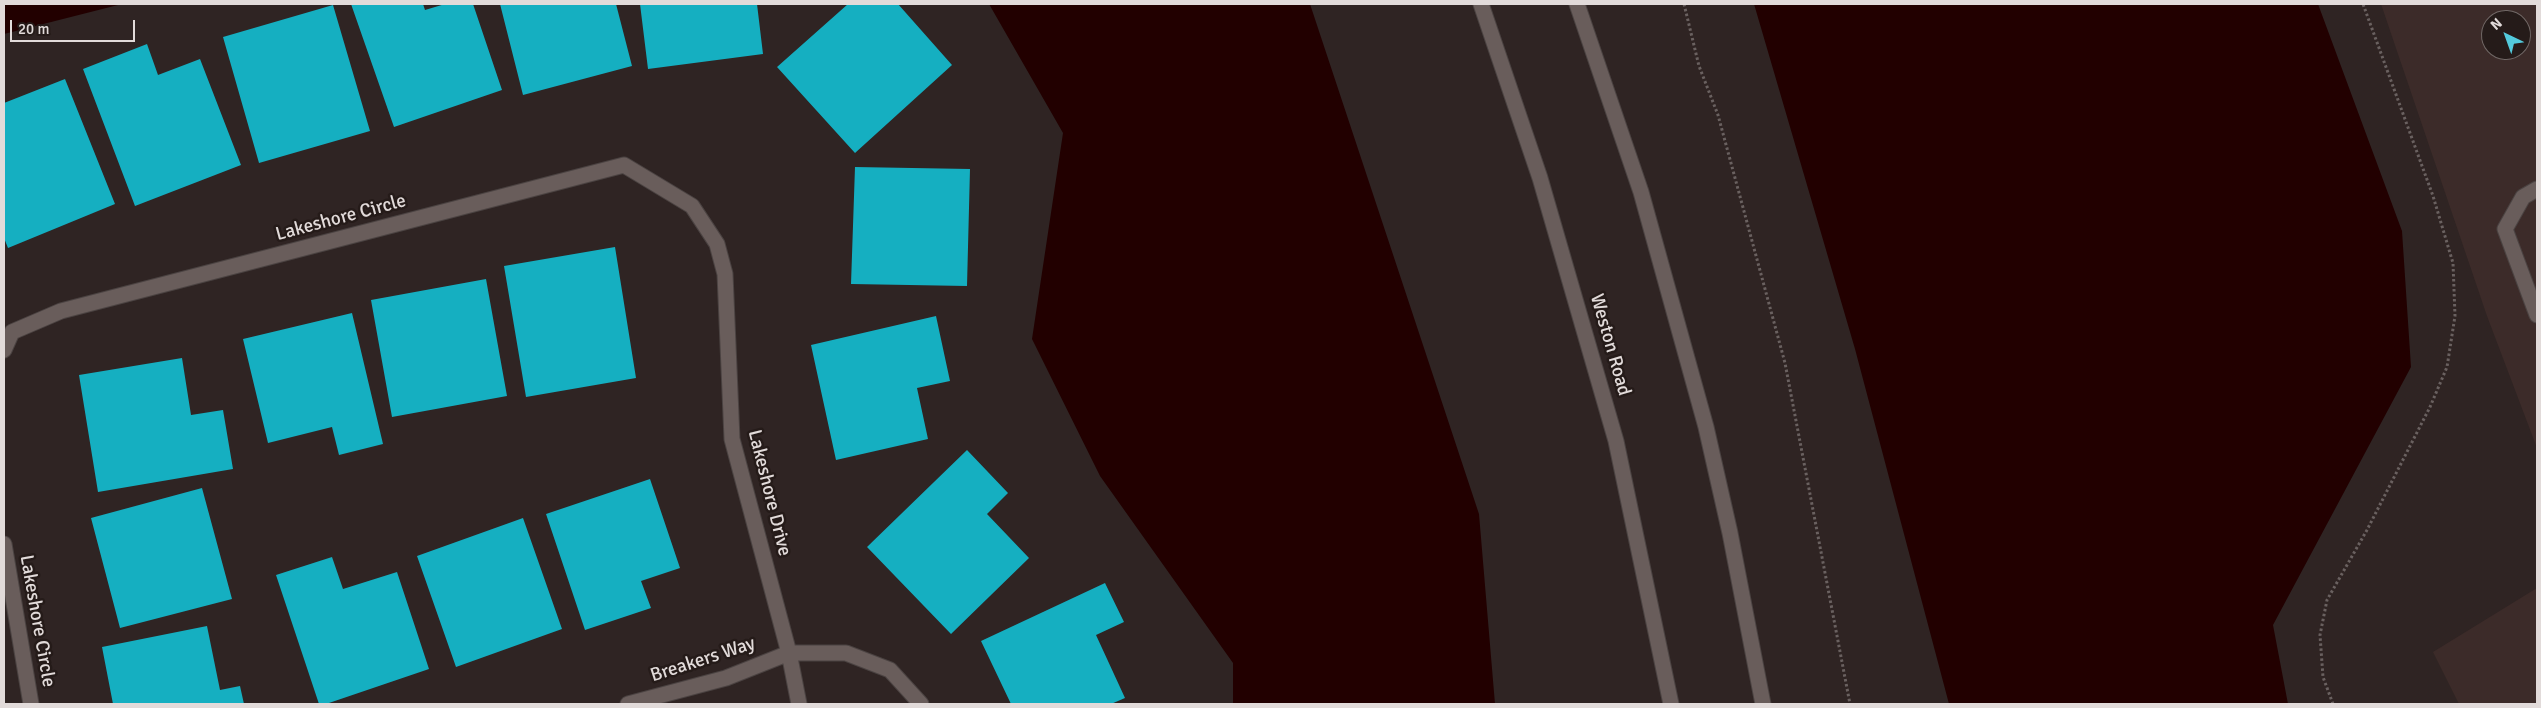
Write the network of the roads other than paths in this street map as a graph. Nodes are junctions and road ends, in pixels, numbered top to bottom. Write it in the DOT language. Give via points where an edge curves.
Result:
graph roads {
  1 [pos="1481,4"];
  2 [pos="1577,4"];
  3 [pos="2537,189"];
  4 [pos="692,206"];
  5 [pos="2537,315"];
  6 [pos="4,350"];
  7 [pos="4,544"];
  8 [pos="789,653"];
  9 [pos="31,704"];
  10 [pos="628,704"];
  11 [pos="799,704"];
  12 [pos="921,704"];
  13 [pos="1671,704"];
  14 [pos="1763,704"];
  1 -- 13 [label="street, Weston Road" via="1540,178 1616,441"];
  2 -- 14 [label="street" via="1640,192 1706,427"];
  3 -- 5 [label="street" via="2523,197 2505,229"];
  4 -- 6 [label="street, Lakeshore Circle" via="624,165 61,311 12,332"];
  4 -- 8 [label="street, Lakeshore Drive" via="717,244 726,274 732,439"];
  7 -- 9 [label="street, Lakeshore Circle"];
  8 -- 10 [label="street, Breakers Way" via="726,678"];
  8 -- 11 [label="street, Lakeshore Drive"];
  8 -- 12 [label="street" via="846,653 890,670"];
}
